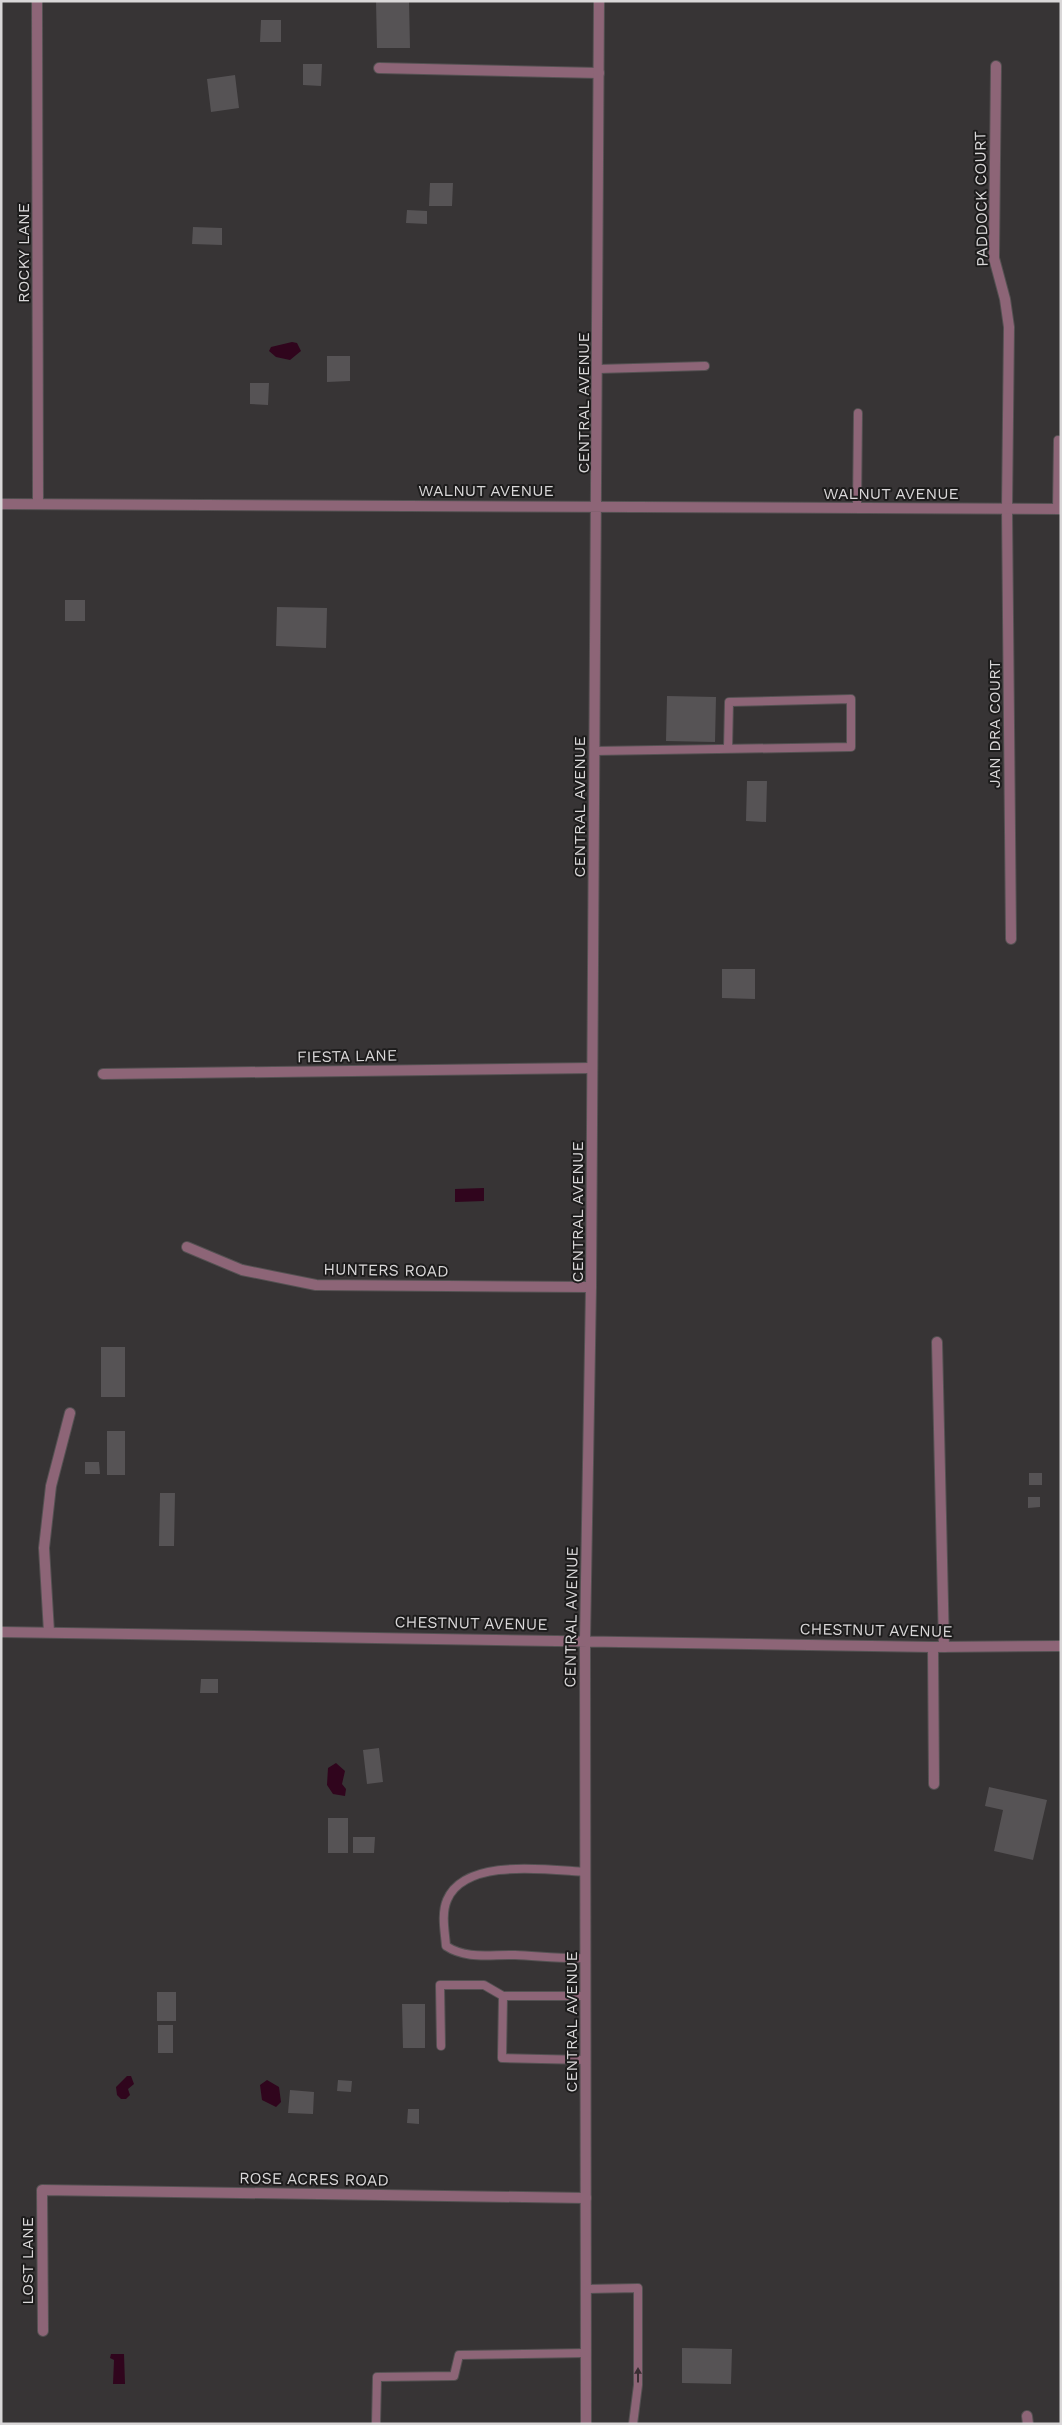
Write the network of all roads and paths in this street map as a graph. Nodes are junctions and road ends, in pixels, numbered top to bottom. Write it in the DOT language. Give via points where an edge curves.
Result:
graph roads {
  1 [pos="38,1"];
  2 [pos="599,1"];
  3 [pos="996,66"];
  4 [pos="379,68"];
  5 [pos="599,73"];
  6 [pos="705,366"];
  7 [pos="598,369"];
  8 [pos="858,414"];
  9 [pos="1058,440"];
  10 [pos="1,504"];
  11 [pos="38,504"];
  12 [pos="598,506"];
  13 [pos="857,508"];
  14 [pos="1007,509"];
  15 [pos="1059,509"];
  16 [pos="728,749"];
  17 [pos="594,752"];
  18 [pos="1010,939"];
  19 [pos="592,1068"];
  20 [pos="103,1074"];
  21 [pos="187,1247"];
  22 [pos="591,1287"];
  23 [pos="937,1342"];
  24 [pos="70,1413"];
  25 [pos="1,1632"];
  26 [pos="49,1632"];
  27 [pos="585,1640"];
  28 [pos="1061,1646"];
  29 [pos="933,1647"];
  30 [pos="944,1647"];
  31 [pos="934,1784"];
  32 [pos="586,1872"];
  33 [pos="586,1958"];
  34 [pos="503,1996"];
  35 [pos="586,1996"];
  36 [pos="440,2046"];
  37 [pos="586,2060"];
  38 [pos="42,2190"];
  39 [pos="586,2198"];
  40 [pos="586,2289"];
  41 [pos="43,2331"];
  42 [pos="586,2353"];
  43 [pos="376,2424"];
  44 [pos="586,2424"];
  45 [pos="634,2424"];
  1 -- 11 [label="street, ROCKY LANE"];
  2 -- 5 [label="street, CENTRAL AVENUE"];
  3 -- 14 [label="street, PADDOCK COURT" via="994,258 1009,327"];
  4 -- 5 [label="street"];
  5 -- 7 [label="street, CENTRAL AVENUE"];
  6 -- 7 [label="lane"];
  7 -- 12 [label="street, CENTRAL AVENUE"];
  8 -- 13 [label="lane"];
  9 -- 15 [label="lane"];
  10 -- 11 [label="street, WALNUT AVENUE"];
  11 -- 12 [label="street, WALNUT AVENUE"];
  12 -- 13 [label="street, WALNUT AVENUE"];
  12 -- 17 [label="street, CENTRAL AVENUE"];
  13 -- 14 [label="street, WALNUT AVENUE"];
  14 -- 15 [label="street, WALNUT AVENUE"];
  14 -- 18 [label="street, JAN DRA COURT"];
  16 -- 16 [label="lane" via="851,747 851,699 728,702"];
  16 -- 17 [label="lane"];
  17 -- 19 [label="street, CENTRAL AVENUE"];
  19 -- 20 [label="street, FIESTA LANE"];
  19 -- 22 [label="street, CENTRAL AVENUE"];
  21 -- 22 [label="street, HUNTERS ROAD" via="242,1270 316,1285"];
  22 -- 27 [label="street, CENTRAL AVENUE"];
  23 -- 30 [label="street"];
  24 -- 26 [label="street" via="51,1486 44,1548"];
  25 -- 26 [label="street, CHESTNUT AVENUE"];
  26 -- 27 [label="street, CHESTNUT AVENUE"];
  27 -- 29 [label="street, CHESTNUT AVENUE"];
  27 -- 32 [label="street, CENTRAL AVENUE"];
  28 -- 30 [label="street, CHESTNUT AVENUE"];
  29 -- 30 [label="street, CHESTNUT AVENUE"];
  29 -- 31 [label="street"];
  32 -- 33 [label="street, CENTRAL AVENUE"];
  32 -- 33 [label="lane" via="485,1871 458,1884 446,1901 444,1922 446,1946 457,1953 559,1960"];
  33 -- 35 [label="street, CENTRAL AVENUE"];
  34 -- 35 [label="lane"];
  34 -- 36 [label="lane" via="484,1985 440,1985"];
  34 -- 37 [label="lane" via="502,2058"];
  35 -- 37 [label="street, CENTRAL AVENUE"];
  37 -- 39 [label="street, CENTRAL AVENUE"];
  38 -- 39 [label="street, ROSE ACRES ROAD"];
  38 -- 41 [label="street, LOST LANE"];
  39 -- 40 [label="street, CENTRAL AVENUE"];
  40 -- 42 [label="street, CENTRAL AVENUE"];
  45 -- 40 [label="lane, one-way" via="638,2385 638,2288"];
  42 -- 43 [label="lane" via="459,2355 454,2376 377,2377"];
  42 -- 44 [label="street, CENTRAL AVENUE"];
}
